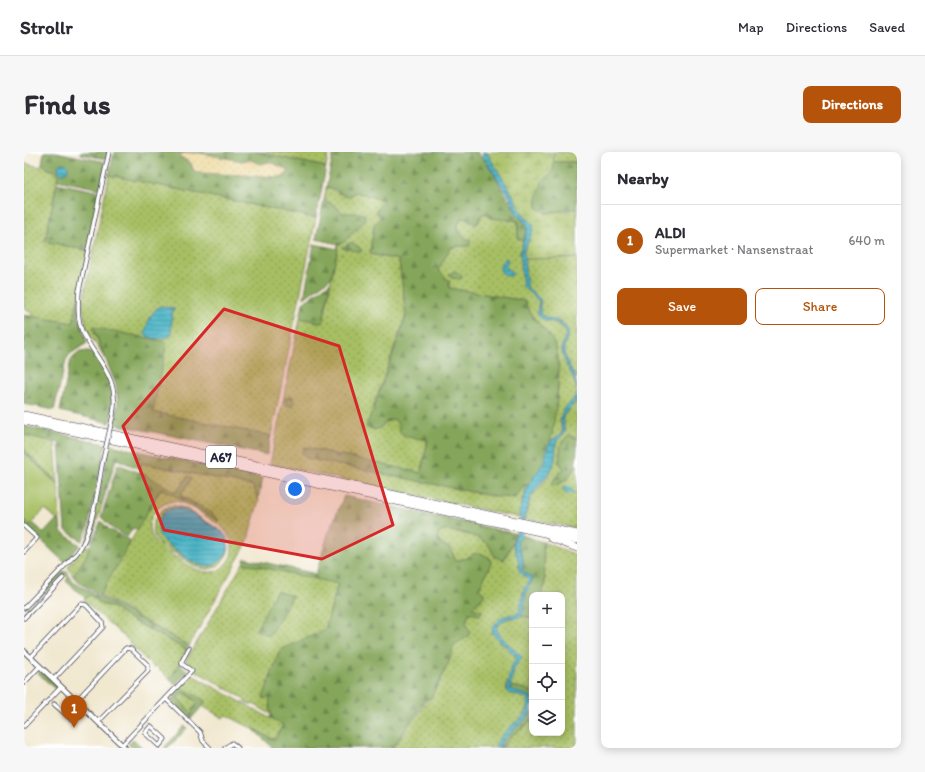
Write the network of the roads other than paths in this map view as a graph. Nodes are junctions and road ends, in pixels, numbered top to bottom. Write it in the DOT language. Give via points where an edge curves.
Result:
graph roads {
  1 [pos="109,152"];
  2 [pos="24,415"];
  3 [pos="24,421"];
  4 [pos="521,525"];
  5 [pos="24,526"];
  6 [pos="563,531"];
  7 [pos="577,531"];
  8 [pos="577,534"];
  9 [pos="577,540"];
  10 [pos="577,548"];
  11 [pos="24,552"];
  12 [pos="63,578"];
  13 [pos="24,608"];
  14 [pos="24,618"];
  15 [pos="189,648"];
  16 [pos="24,651"];
  17 [pos="30,657"];
  18 [pos="40,666"];
  19 [pos="54,679"];
  20 [pos="24,683"];
  21 [pos="61,686"];
  22 [pos="166,699"];
  23 [pos="76,700"];
  24 [pos="54,704"];
  25 [pos="70,718"];
  26 [pos="98,722"];
  27 [pos="141,724"];
  28 [pos="24,726"];
  29 [pos="147,730"];
  30 [pos="124,746"];
  31 [pos="210,748"];
  32 [pos="225,748"];
  33 [pos="238,748"];
  1 -- 13 [label="street, bridge" via="79,291 78,312 82,330 109,375 114,395 113,415 89,528 83,544"];
  2 -- 4 [label="highway, A67"];
  3 -- 4 [label="highway, A67"];
  4 -- 6 [label="highway, A67"];
  4 -- 9 [label="highway, A67"];
  4 -- 10 [label="highway, A67"];
  5 -- 11 [label="street" via="37,538"];
  6 -- 7 [label="highway, A67"];
  6 -- 8 [label="highway, A67"];
  12 -- 14 [label="street"];
  15 -- 22 [label="street" via="182,664 192,671"];
  16 -- 17 [label="street"];
  17 -- 18 [label="street"];
  17 -- 19 [label="street" via="81,604 86,605 102,622 103,627"];
  18 -- 19 [label="street"];
  18 -- 20 [label="street"];
  19 -- 21 [label="street"];
  21 -- 23 [label="street"];
  21 -- 28 [label="street"];
  22 -- 27 [label="street"];
  22 -- 31 [label="street" via="200,732 203,741"];
  23 -- 26 [label="street"];
  23 -- 26 [label="street" via="126,648 131,649 148,665 148,671"];
  24 -- 25 [label="street"];
  26 -- 30 [label="street"];
  27 -- 29 [label="street"];
  27 -- 30 [label="street"];
  29 -- 29 [label="street" via="145,733 159,746 165,739 151,726"];
  32 -- 33 [label="street" via="232,743"];
}
